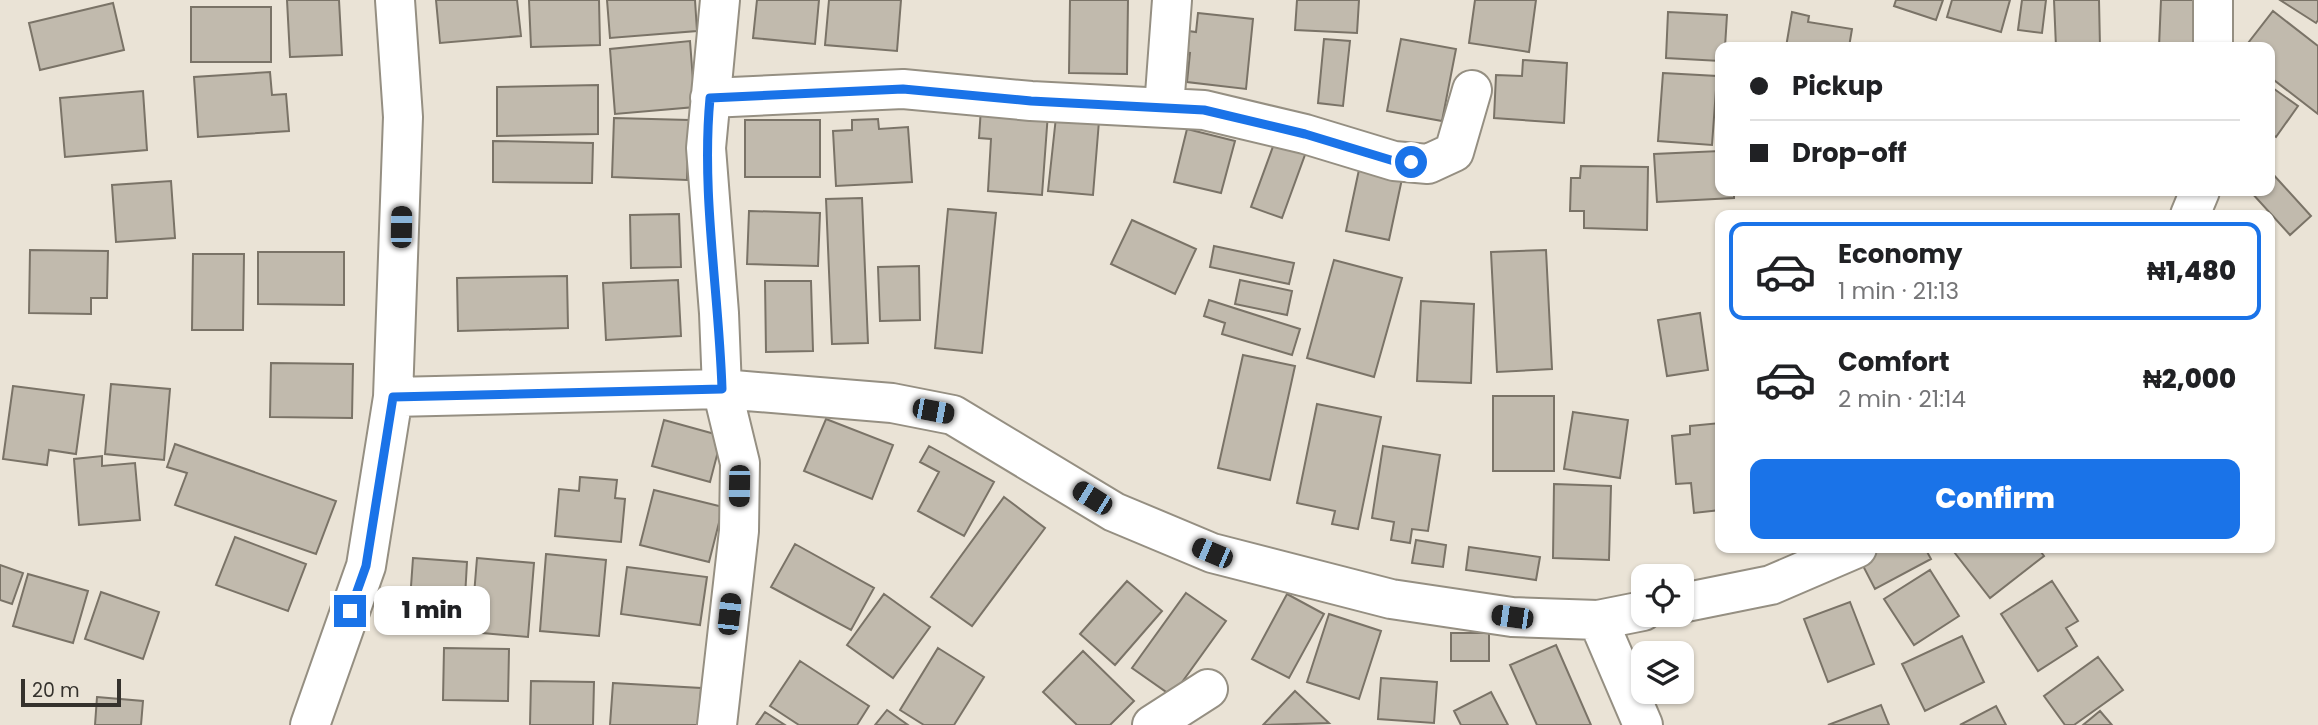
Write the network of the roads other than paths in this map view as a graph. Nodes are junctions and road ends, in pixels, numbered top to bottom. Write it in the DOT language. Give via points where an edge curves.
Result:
graph roads {
  1 [pos="395,0"];
  2 [pos="720,0"];
  3 [pos="1172,0"];
  4 [pos="2213,0"];
  5 [pos="2213,42"];
  6 [pos="1472,90"];
  7 [pos="710,98"];
  8 [pos="1164,108"];
  9 [pos="722,389"];
  10 [pos="393,397"];
  11 [pos="1845,553"];
  12 [pos="1694,601"];
  13 [pos="1631,613"];
  14 [pos="1598,620"];
  15 [pos="1208,689"];
  16 [pos="310,725"];
  17 [pos="717,725"];
  18 [pos="1152,725"];
  19 [pos="1643,725"];
  1 -- 10 [label="street" via="403,117"];
  2 -- 7 [label="street"];
  3 -- 8 [label="street"];
  4 -- 5 [label="street"];
  6 -- 8 [label="street" via="1454,152 1428,164 1394,161 1204,110"];
  7 -- 8 [label="street" via="903,89"];
  7 -- 9 [label="street" via="706,148"];
  9 -- 10 [label="street"];
  9 -- 14 [label="street" via="892,403 953,415 1114,512 1212,553 1391,599 1512,617"];
  9 -- 17 [label="street" via="740,463 738,531"];
  10 -- 16 [label="street" via="366,566"];
  11 -- 12 [label="street" via="1771,585"];
  13 -- 14 [label="street"];
  14 -- 19 [label="street"];
  15 -- 18 [label="street"];
}
